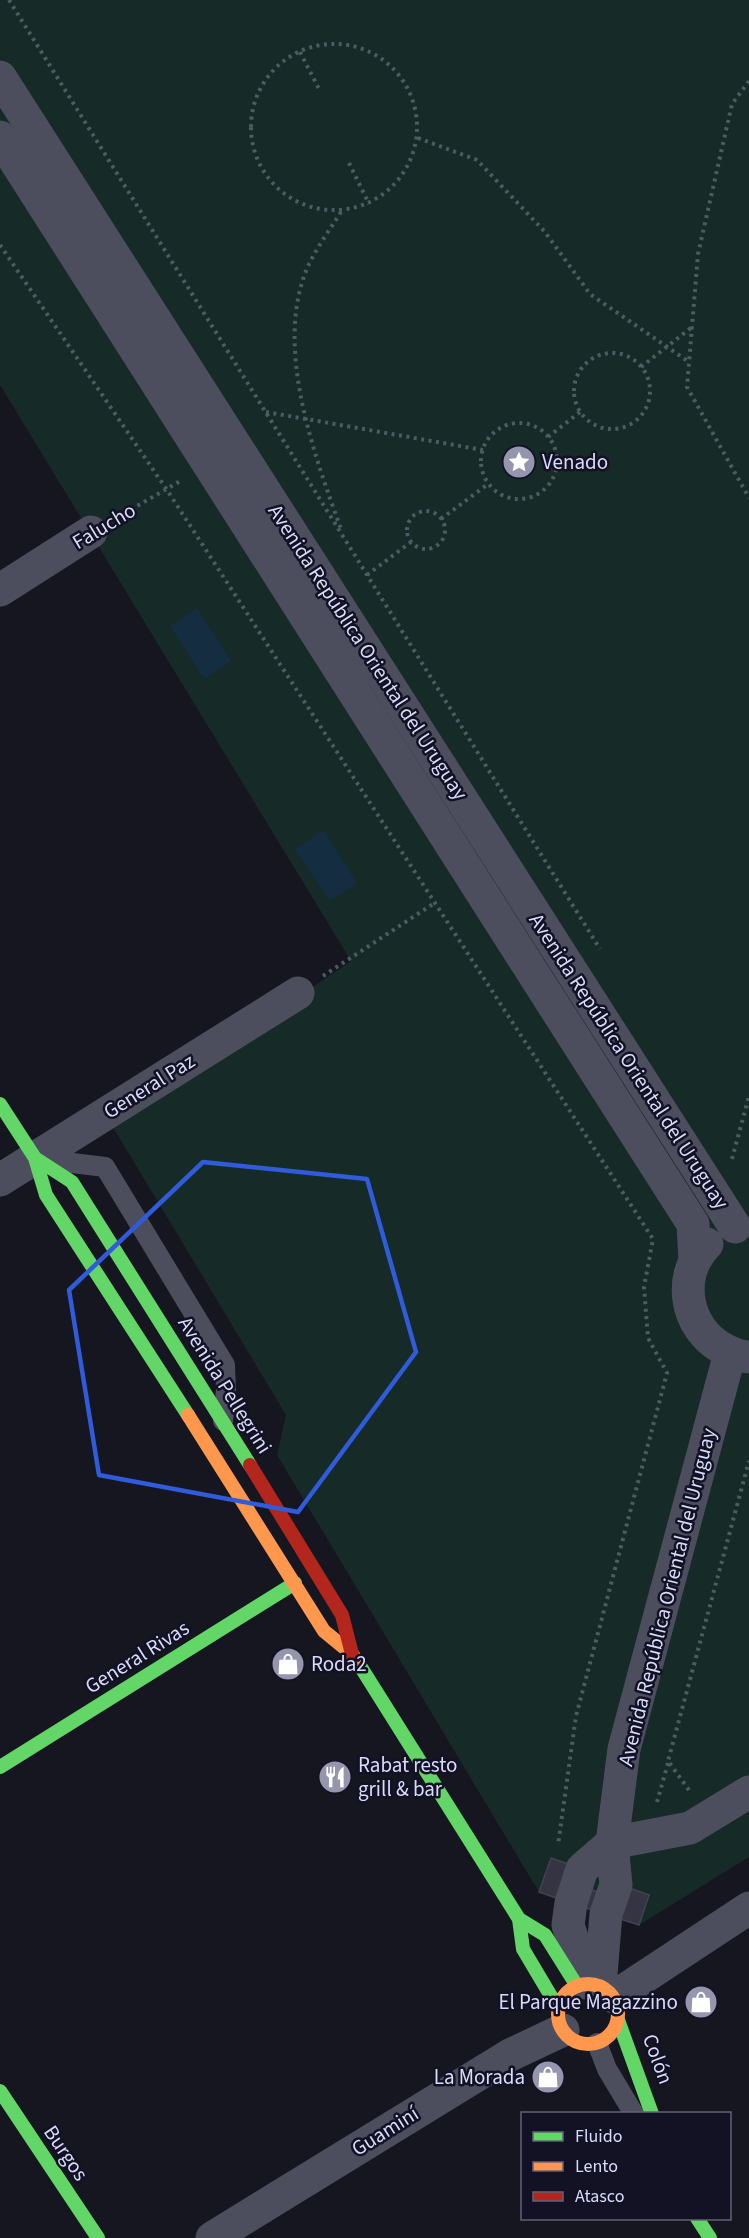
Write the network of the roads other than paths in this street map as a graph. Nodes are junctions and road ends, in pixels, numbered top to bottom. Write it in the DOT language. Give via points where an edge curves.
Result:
graph roads {
  1 [pos="0,76"];
  2 [pos="0,137"];
  3 [pos="91,532"];
  4 [pos="0,590"];
  5 [pos="298,993"];
  6 [pos="0,1104"];
  7 [pos="35,1158"];
  8 [pos="0,1179"];
  9 [pos="742,1226"];
  10 [pos="695,1260"];
  11 [pos="739,1355"];
  12 [pos="223,1421"];
  13 [pos="295,1583"];
  14 [pos="352,1654"];
  15 [pos="0,1767"];
  16 [pos="749,1792"];
  17 [pos="612,1843"];
  18 [pos="749,1908"];
  19 [pos="519,1919"];
  20 [pos="599,1994"];
  21 [pos="560,2019"];
  22 [pos="597,2043"];
  23 [pos="0,2091"];
  24 [pos="633,2112"];
  25 [pos="651,2112"];
  26 [pos="698,2220"];
  27 [pos="98,2238"];
  28 [pos="212,2238"];
  29 [pos="710,2238"];
  1 -- 9 [label="street, Avenida República Oriental del Uruguay"];
  2 -- 10 [label="street, Avenida República Oriental del Uruguay" via="693,1224"];
  3 -- 4 [label="street, Falucho"];
  5 -- 7 [label="street, General Paz"];
  6 -- 7 [label="main road, Avenida Pellegrini"];
  7 -- 8 [label="street, General Paz"];
  7 -- 12 [label="main road, Avenida Pellegrini" via="72,1182"];
  7 -- 12 [label="lane" via="105,1167 225,1365"];
  7 -- 13 [label="main road, Avenida Pellegrini" via="46,1195"];
  9 -- 10 [label="street" via="719,1234"];
  10 -- 11 [label="street" via="688,1281 689,1304 696,1324 711,1342"];
  11 -- 17 [label="street, Avenida República Oriental del Uruguay" via="624,1749"];
  12 -- 14 [label="main road, Avenida Pellegrini" via="342,1615"];
  13 -- 14 [label="main road, Avenida Pellegrini" via="324,1631"];
  13 -- 15 [label="main road, General Rivas"];
  14 -- 19 [label="main road, Avenida Pellegrini"];
  16 -- 17 [label="street" via="690,1828"];
  17 -- 20 [label="street, Avenida República Oriental del Uruguay" via="616,1885 606,1914"];
  18 -- 20 [label="street"];
  19 -- 20 [label="main road, Avenida Pellegrini" via="545,1935"];
  19 -- 21 [label="main road, Avenida Pellegrini" via="523,1949"];
  20 -- 21 [label="main road" via="564,1994"];
  20 -- 22 [label="main road" via="610,2035"];
  20 -- 25 [label="main road, Colón"];
  21 -- 22 [label="main road" via="578,2042"];
  21 -- 28 [label="street, Guaminí" via="510,2055"];
  22 -- 24 [label="lane" via="607,2069"];
  23 -- 27 [label="main road, Burgos"];
  26 -- 29 [label="main road"];
}
